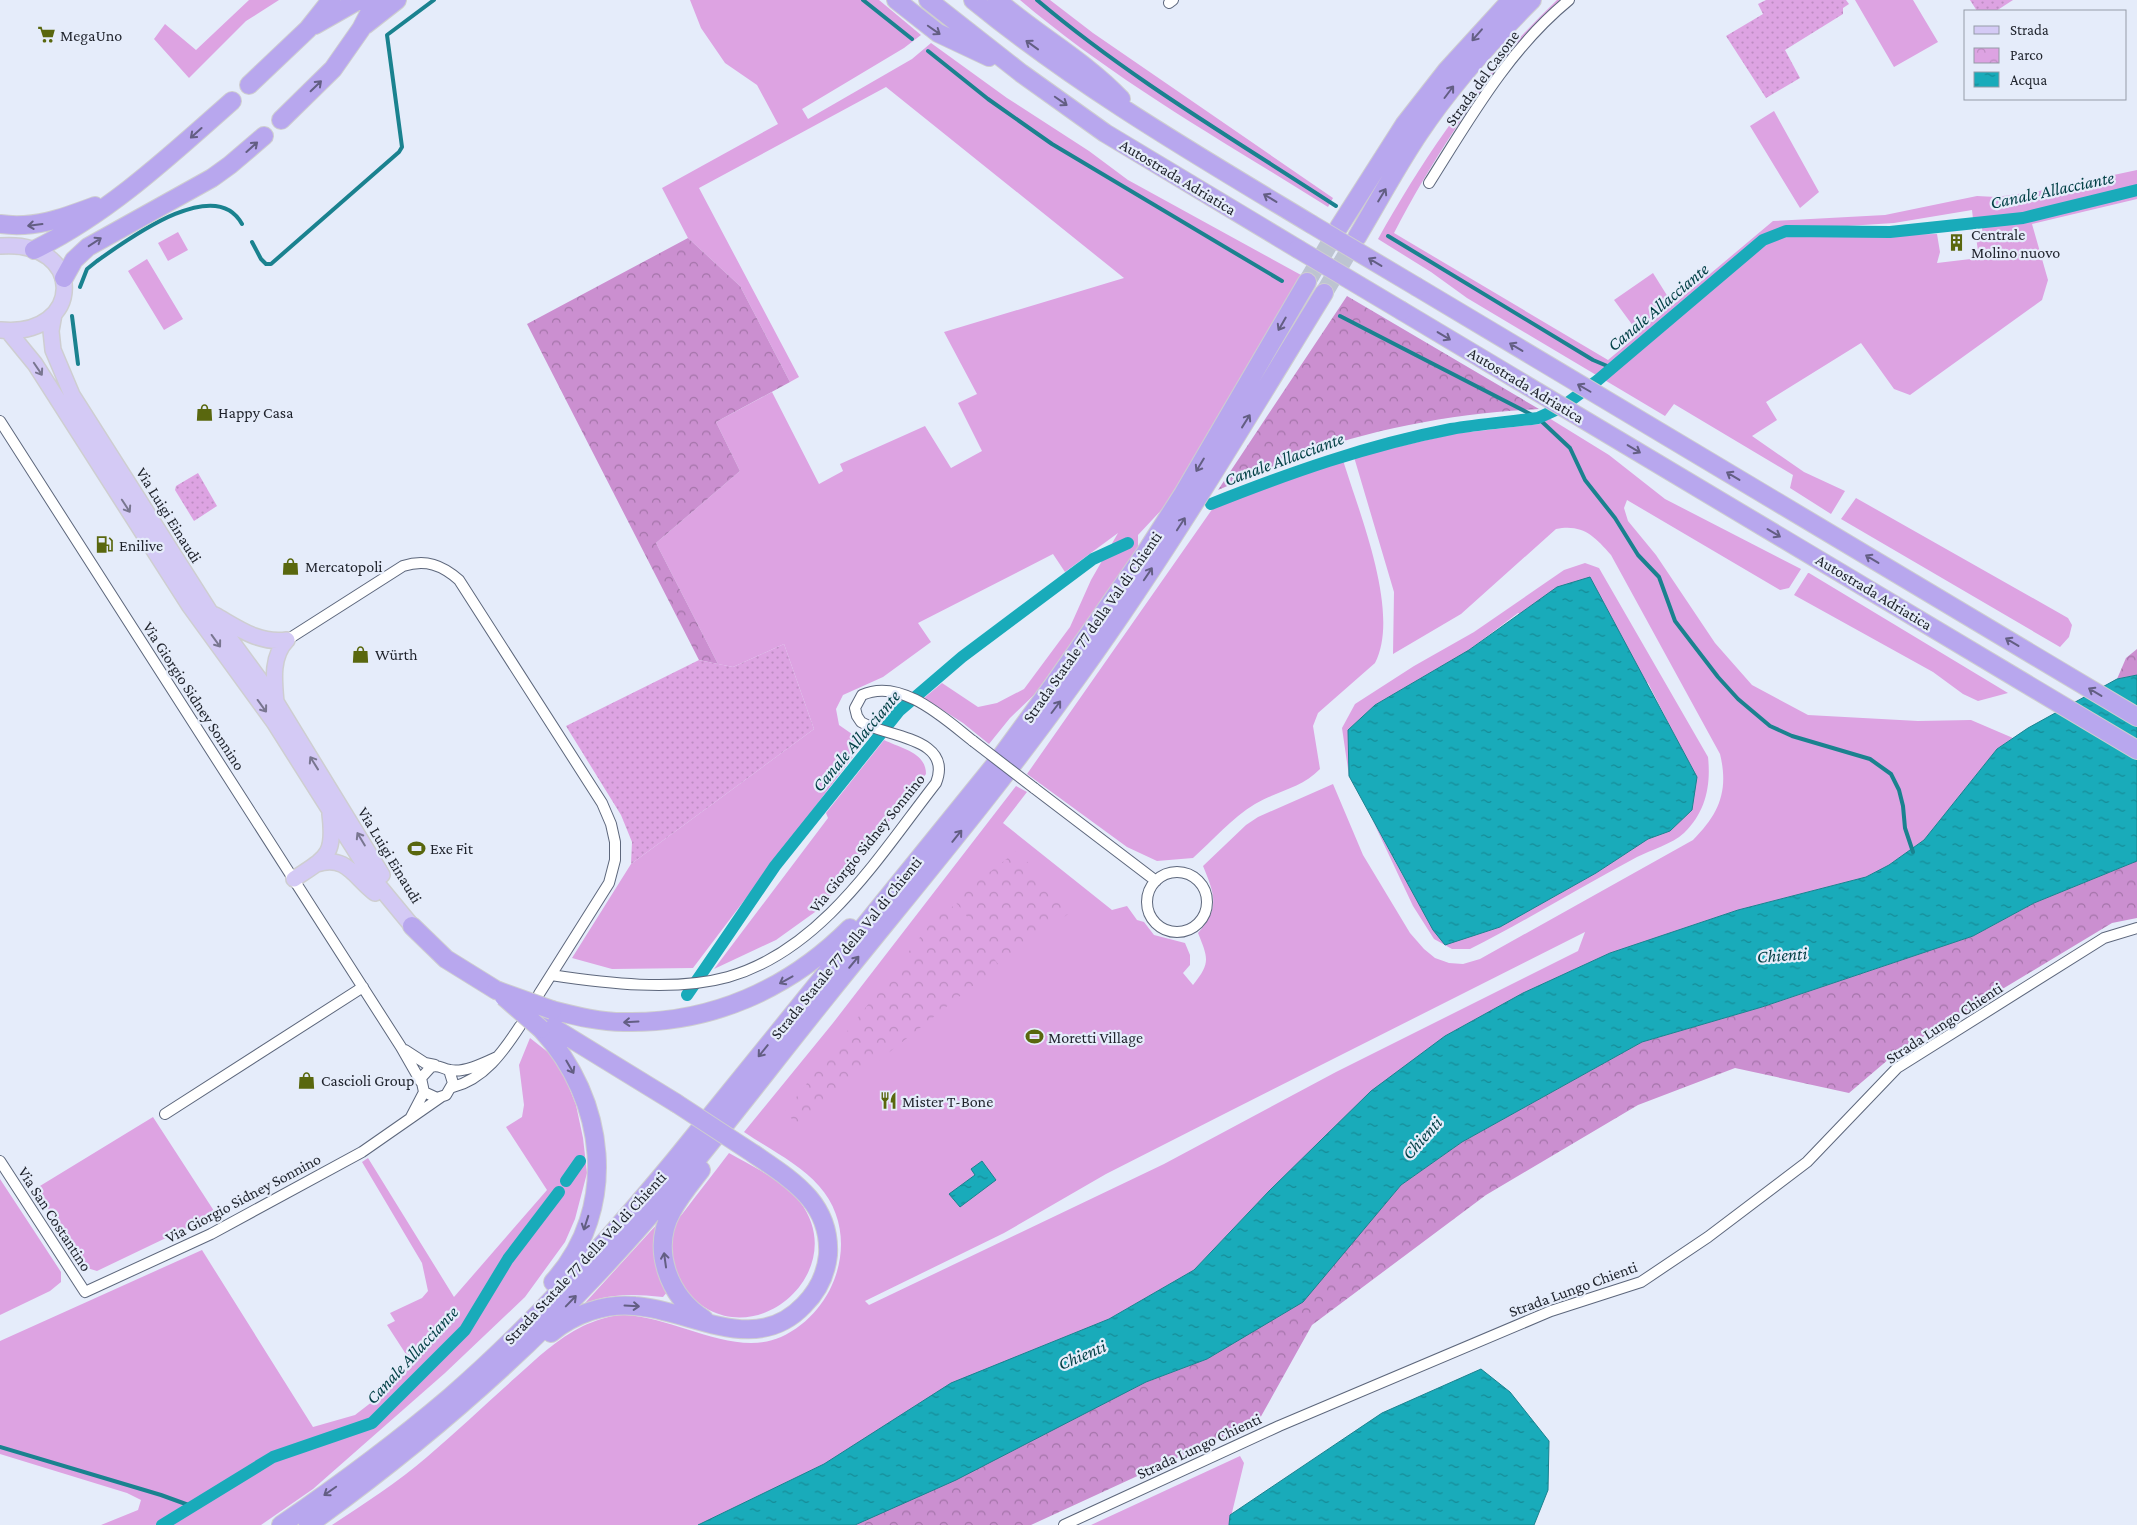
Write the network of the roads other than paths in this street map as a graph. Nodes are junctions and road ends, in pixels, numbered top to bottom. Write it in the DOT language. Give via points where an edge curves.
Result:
graph roads {
  1 [pos="331,0"];
  2 [pos="358,0"];
  3 [pos="376,0"];
  4 [pos="397,0"];
  5 [pos="896,0"];
  6 [pos="928,0"];
  7 [pos="973,0"];
  8 [pos="997,0"];
  9 [pos="1511,0"];
  10 [pos="1532,0"];
  11 [pos="1569,0"];
  12 [pos="308,29"];
  13 [pos="361,29"];
  14 [pos="1021,73"];
  15 [pos="249,85"];
  16 [pos="232,101"];
  17 [pos="280,120"];
  18 [pos="1144,123"];
  19 [pos="264,136"];
  20 [pos="1429,183"];
  21 [pos="114,199"];
  22 [pos="0,224"];
  23 [pos="1339,227"];
  24 [pos="1357,237"];
  25 [pos="0,246"];
  26 [pos="34,250"];
  27 [pos="64,278"];
  28 [pos="1306,282"];
  29 [pos="1324,293"];
  30 [pos="54,314"];
  31 [pos="4,330"];
  32 [pos="0,421"];
  33 [pos="1152,555"];
  34 [pos="210,612"];
  35 [pos="287,640"];
  36 [pos="276,702"];
  37 [pos="2137,717"];
  38 [pos="1021,729"];
  39 [pos="2137,750"];
  40 [pos="329,810"];
  41 [pos="317,864"];
  42 [pos="294,879"];
  43 [pos="1156,881"];
  44 [pos="398,910"];
  45 [pos="412,926"];
  46 [pos="2137,928"];
  47 [pos="550,975"];
  48 [pos="363,987"];
  49 [pos="831,991"];
  50 [pos="539,994"];
  51 [pos="546,1020"];
  52 [pos="520,1026"];
  53 [pos="401,1047"];
  54 [pos="497,1057"];
  55 [pos="435,1065"];
  56 [pos="449,1070"];
  57 [pos="423,1087"];
  58 [pos="452,1087"];
  59 [pos="441,1097"];
  60 [pos="165,1114"];
  61 [pos="410,1119"];
  62 [pos="0,1161"];
  63 [pos="85,1292"];
  64 [pos="713,1323"];
  65 [pos="374,1468"];
  66 [pos="281,1525"];
  67 [pos="308,1525"];
  68 [pos="1064,1525"];
  1 -- 12 [label="highway"];
  2 -- 12 [label="highway"];
  3 -- 13 [label="highway"];
  4 -- 13 [label="highway"];
  5 -- 14 [label="highway, one-way" via="938,33"];
  6 -- 14 [label="highway, Autostrada Adriatica"];
  18 -- 7 [label="highway, Autostrada Adriatica, one-way" via="1074,76"];
  8 -- 18 [label="highway" via="1100,76"];
  9 -- 23 [label="highway, one-way" via="1453,63 1404,125"];
  24 -- 10 [label="highway, one-way" via="1425,124 1490,42"];
  11 -- 20 [label="street, Strada del Casone" via="1529,37 1474,110"];
  12 -- 15 [label="highway"];
  17 -- 13 [label="highway, one-way" via="334,69"];
  14 -- 39 [label="highway, Autostrada Adriatica, one-way, bridge" via="1105,133"];
  16 -- 21 [label="highway, one-way" via="169,157"];
  37 -- 18 [label="highway, Autostrada Adriatica, one-way, bridge"];
  27 -- 19 [label="highway, one-way" via="74,260 88,247 212,178"];
  21 -- 22 [label="highway, one-way" via="37,225"];
  21 -- 26 [label="highway" via="74,228"];
  25 -- 26 [label="main road" via="22,246"];
  26 -- 27 [label="main road" via="54,262"];
  27 -- 30 [label="main road, Via Luigi Einaudi" via="64,298"];
  28 -- 33 [label="highway, Strada Statale 77 della Val di Chienti, one-way" via="1183,494"];
  33 -- 29 [label="highway, Strada Statale 77 della Val di Chienti, one-way" via="1202,493"];
  30 -- 31 [label="main road, Via Luigi Einaudi" via="33,326"];
  30 -- 34 [label="main road, Via Luigi Einaudi" via="51,330 53,350 72,395"];
  31 -- 40 [label="main road, Via Luigi Einaudi, one-way" via="35,364 189,605 274,722"];
  32 -- 42 [label="street, Via Giorgio Sidney Sonnino"];
  33 -- 38 [label="highway, Strada Statale 77 della Val di Chienti"];
  49 -- 33 [label="highway, Strada Statale 77 della Val di Chienti, one-way" via="1010,769 1074,683"];
  34 -- 35 [label="main road" via="257,638 276,642"];
  34 -- 36 [label="main road, Via Luigi Einaudi"];
  35 -- 36 [label="main road" via="277,657"];
  35 -- 47 [label="street" via="403,566 433,564 459,580 602,803 616,842 609,883"];
  45 -- 36 [label="main road, Via Luigi Einaudi, one-way"];
  38 -- 51 [label="highway, one-way" via="989,756 851,928 796,974 733,1005 698,1015 624,1022"];
  38 -- 65 [label="highway, Strada Statale 77 della Val di Chienti, one-way" via="632,1211 548,1304"];
  40 -- 41 [label="main road" via="332,842"];
  40 -- 44 [label="main road, Via Luigi Einaudi" via="374,880"];
  41 -- 42 [label="main road"];
  41 -- 44 [label="main road" via="330,861 345,864 367,887"];
  42 -- 48 [label="street, Via Giorgio Sidney Sonnino"];
  43 -- 43 [label="street" via="1146,902 1157,925 1164,930 1182,932 1198,923 1206,906 1203,887 1180,872"];
  43 -- 47 [label="street, Via Giorgio Sidney Sonnino, bridge" via="920,702 903,695 876,691 862,695 858,700 855,711 858,719 928,749 939,765 940,774 827,919 782,952 741,972 715,980 629,985"];
  44 -- 45 [label="main road, Via Luigi Einaudi"];
  45 -- 51 [label="highway, bridge" via="468,974"];
  46 -- 68 [label="street, Strada Lungo Chienti" via="2104,938 1897,1068 1807,1162 1708,1237 1641,1282 1533,1318 1279,1426"];
  47 -- 50 [label="street"];
  48 -- 53 [label="street, Via Giorgio Sidney Sonnino"];
  48 -- 60 [label="street"];
  64 -- 49 [label="highway, one-way" via="687,1306 670,1282 664,1255 666,1225 682,1196 815,1025"];
  65 -- 49 [label="highway, Strada Statale 77 della Val di Chienti, one-way" via="479,1391 603,1268 715,1136"];
  51 -- 64 [label="highway, bridge" via="797,1183 815,1203 828,1239 825,1270 809,1300 782,1322 768,1327 744,1330"];
  51 -- 65 [label="highway, one-way" via="587,1101 594,1126 597,1167 594,1200 585,1229 573,1255 556,1279 474,1362 407,1419"];
  52 -- 54 [label="street, Via Giorgio Sidney Sonnino"];
  53 -- 55 [label="street, Via Giorgio Sidney Sonnino" via="415,1058"];
  53 -- 57 [label="street, Via Giorgio Sidney Sonnino"];
  54 -- 56 [label="street, Via Giorgio Sidney Sonnino" via="472,1067"];
  54 -- 58 [label="street, Via Giorgio Sidney Sonnino" via="475,1079"];
  55 -- 56 [label="street, Via Giorgio Sidney Sonnino"];
  55 -- 57 [label="street, Via Giorgio Sidney Sonnino" via="423,1073"];
  56 -- 58 [label="street" via="453,1078"];
  57 -- 59 [label="street" via="432,1097"];
  57 -- 61 [label="street, Via Giorgio Sidney Sonnino"];
  58 -- 59 [label="street, Via Giorgio Sidney Sonnino"];
  59 -- 61 [label="street, Via Giorgio Sidney Sonnino"];
  61 -- 63 [label="street, Via Giorgio Sidney Sonnino" via="362,1152 219,1229"];
  62 -- 63 [label="street, Via San Costantino"];
  65 -- 64 [label="highway, one-way" via="431,1442 569,1320 599,1308 636,1306"];
  65 -- 66 [label="highway, Strada Statale 77 della Val di Chienti, one-way"];
  65 -- 67 [label="highway, Strada Statale 77 della Val di Chienti"];
}
